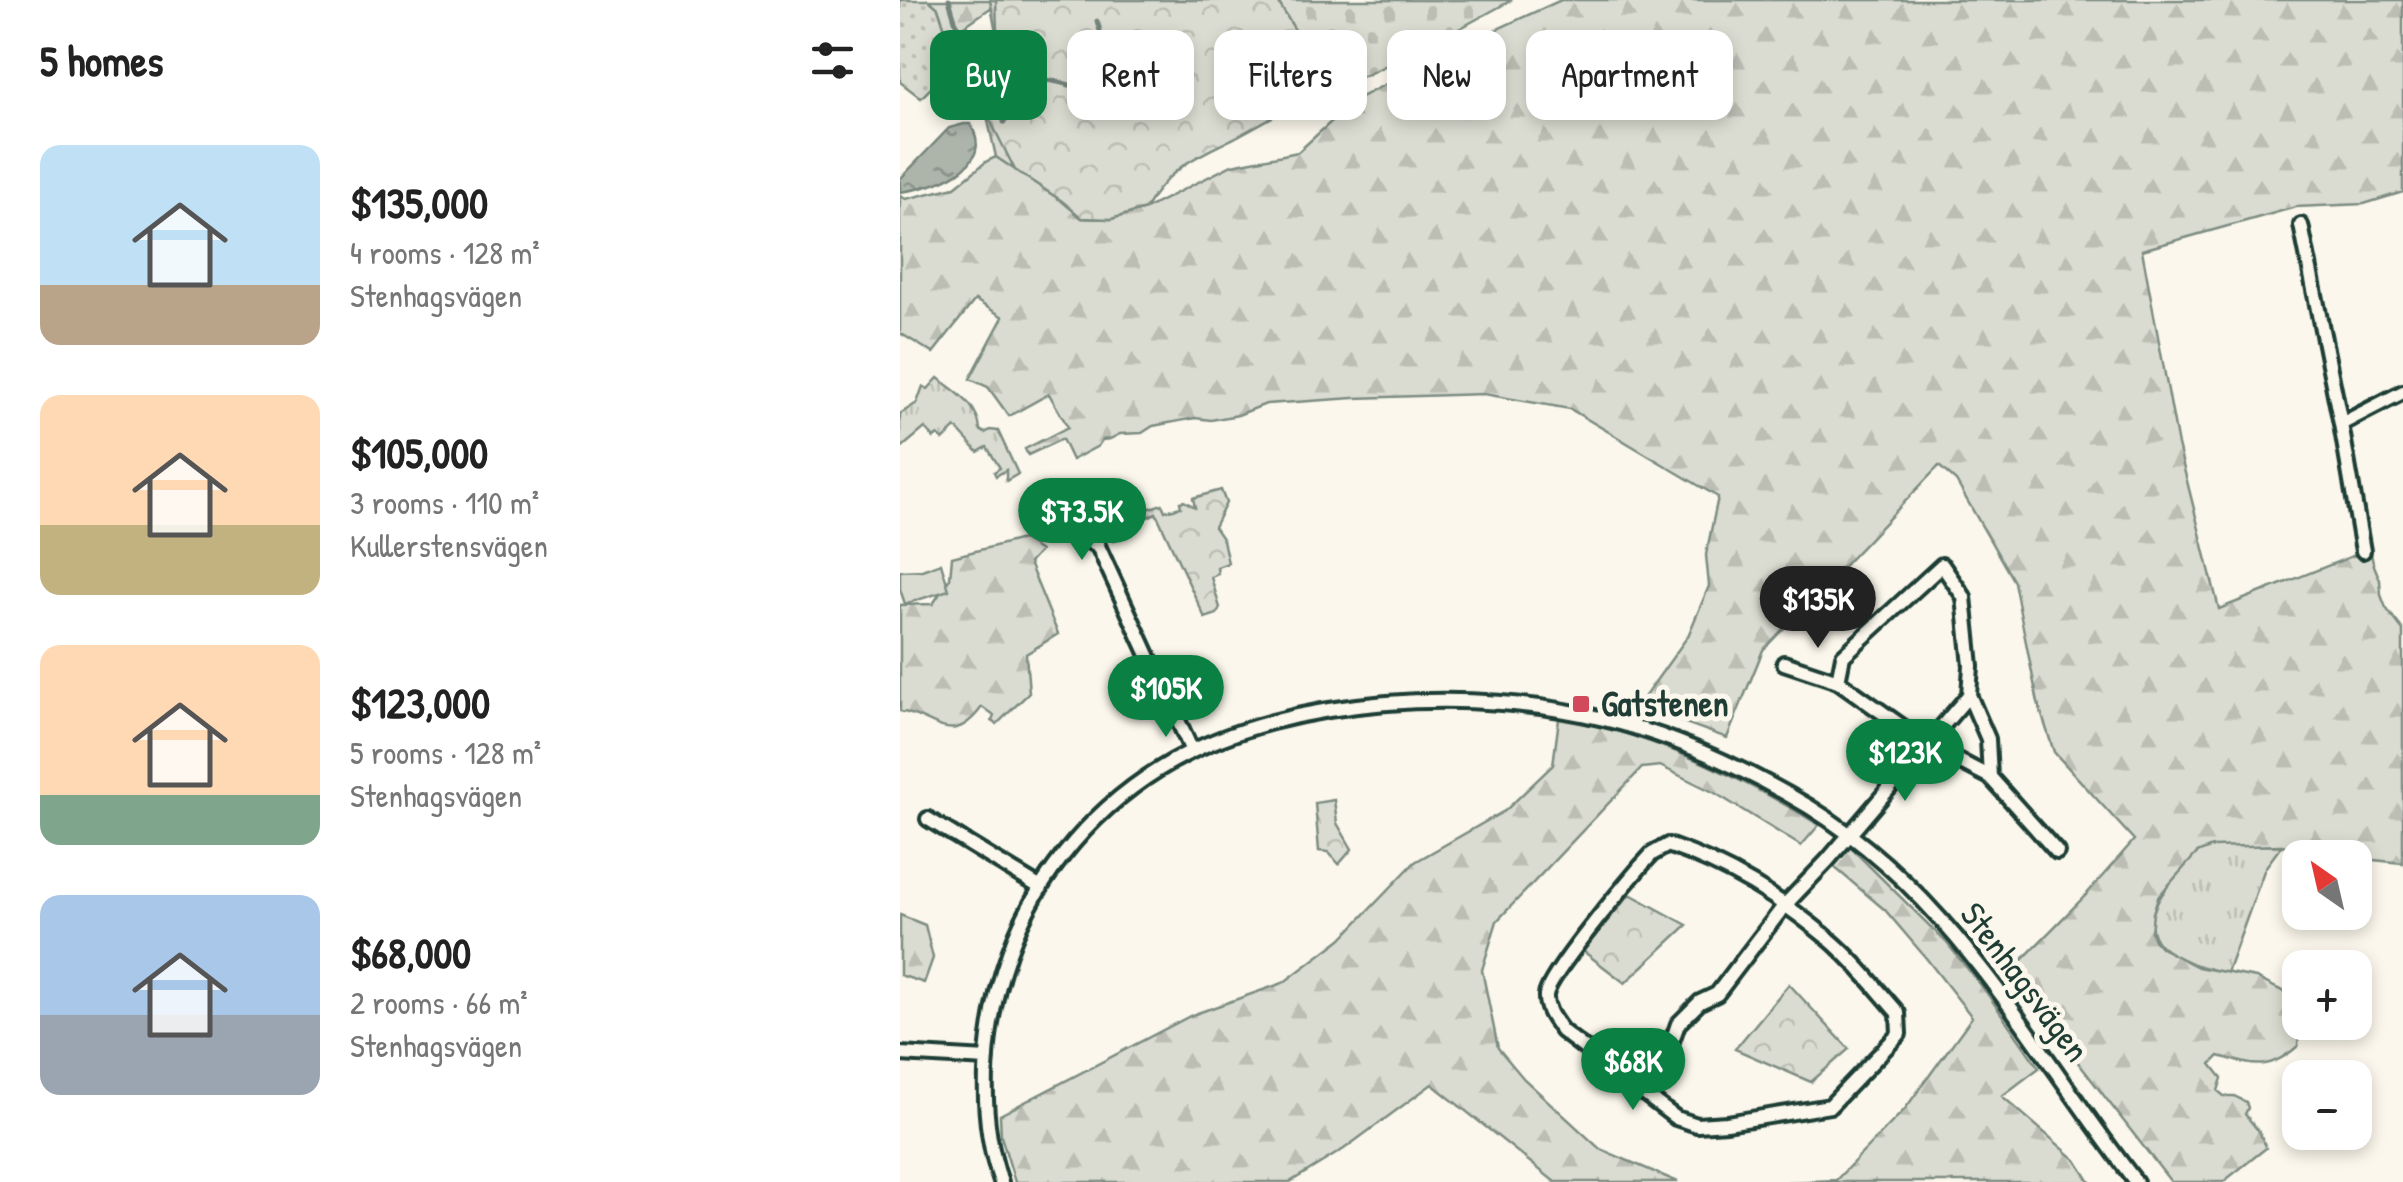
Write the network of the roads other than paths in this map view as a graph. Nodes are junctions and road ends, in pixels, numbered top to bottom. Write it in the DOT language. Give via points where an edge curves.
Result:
graph roads {
  1 [pos="2301,225"];
  2 [pos="2403,392"];
  3 [pos="2340,424"];
  4 [pos="1098,546"];
  5 [pos="2363,551"];
  6 [pos="1784,663"];
  7 [pos="1838,680"];
  8 [pos="1969,695"];
  9 [pos="1928,745"];
  10 [pos="1192,751"];
  11 [pos="1990,776"];
  12 [pos="928,819"];
  13 [pos="1850,834"];
  14 [pos="2057,852"];
  15 [pos="1040,888"];
  16 [pos="1784,906"];
  17 [pos="900,1054"];
  18 [pos="987,1059"];
  19 [pos="1638,1088"];
  20 [pos="1002,1182"];
  21 [pos="2136,1182"];
  1 -- 3 [label="street"];
  2 -- 3 [label="street"];
  3 -- 5 [label="street"];
  4 -- 10 [label="street"];
  6 -- 7 [label="street"];
  7 -- 8 [label="street" via="1843,656 1942,565 1964,597"];
  7 -- 9 [label="street"];
  8 -- 9 [label="street"];
  8 -- 11 [label="street" via="1988,738"];
  9 -- 11 [label="street"];
  9 -- 13 [label="street"];
  10 -- 13 [label="street, Stenhagsvägen" via="1257,727 1354,707 1491,702 1649,732 1790,796"];
  10 -- 15 [label="street, Stenhagsvägen" via="1102,812"];
  11 -- 14 [label="street"];
  12 -- 15 [label="street"];
  13 -- 16 [label="street"];
  13 -- 21 [label="street, Stenhagsvägen" via="1957,936"];
  15 -- 18 [label="street, Stenhagsvägen" via="1002,973"];
  16 -- 19 [label="street" via="1717,994 1678,1024 1667,1055"];
  16 -- 19 [label="street" via="1707,858 1668,846 1652,854 1622,889 1562,966 1546,992 1547,1006 1562,1031"];
  16 -- 19 [label="street" via="1830,940 1898,1013 1899,1034 1830,1106 1697,1125 1676,1118"];
  17 -- 18 [label="street"];
  18 -- 20 [label="street, Stenhagsvägen" via="990,1143"];
}
